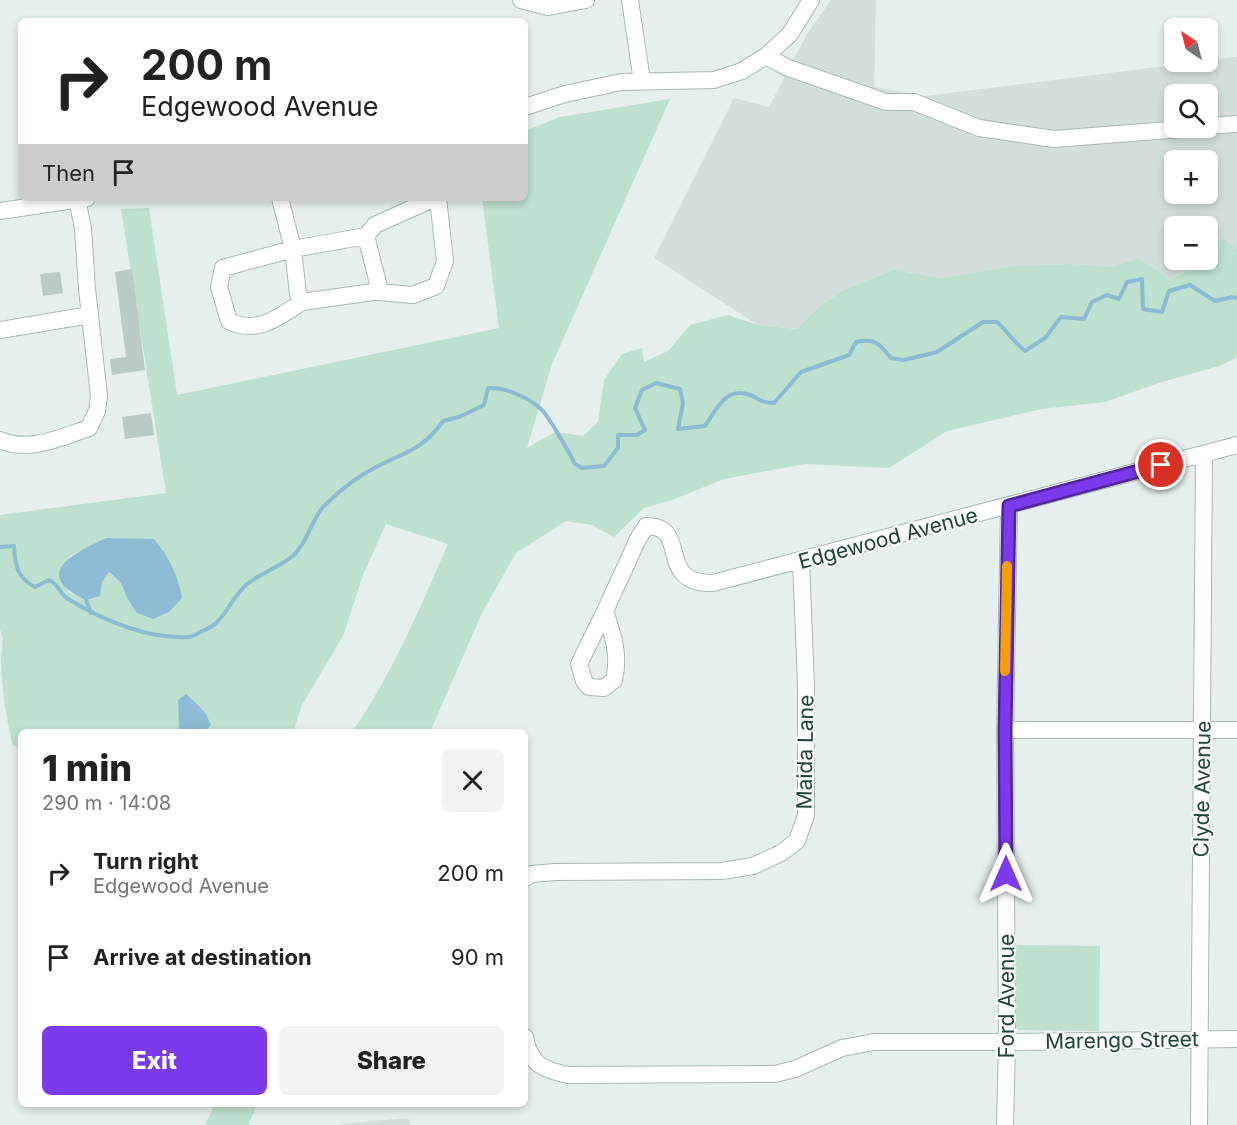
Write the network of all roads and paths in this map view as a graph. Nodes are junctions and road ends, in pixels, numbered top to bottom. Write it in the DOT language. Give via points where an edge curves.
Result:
graph roads {
  1 [pos="521,0"];
  2 [pos="586,0"];
  3 [pos="630,0"];
  4 [pos="811,0"];
  5 [pos="766,56"];
  6 [pos="642,81"];
  7 [pos="528,106"];
  8 [pos="1237,124"];
  9 [pos="1218,125"];
  10 [pos="1164,130"];
  11 [pos="68,201"];
  12 [pos="82,201"];
  13 [pos="281,201"];
  14 [pos="429,201"];
  15 [pos="436,201"];
  16 [pos="0,211"];
  17 [pos="366,236"];
  18 [pos="293,249"];
  19 [pos="379,291"];
  20 [pos="302,302"];
  21 [pos="90,315"];
  22 [pos="0,330"];
  23 [pos="0,440"];
  24 [pos="1237,445"];
  25 [pos="1204,454"];
  26 [pos="1009,506"];
  27 [pos="801,561"];
  28 [pos="605,611"];
  29 [pos="1005,730"];
  30 [pos="1203,730"];
  31 [pos="1237,730"];
  32 [pos="528,876"];
  33 [pos="1200,1038"];
  34 [pos="1237,1039"];
  35 [pos="1007,1042"];
  36 [pos="528,1050"];
  37 [pos="1005,1125"];
  38 [pos="1199,1125"];
  1 -- 2 [label="street" via="548,7"];
  3 -- 6 [label="street"];
  4 -- 5 [label="street" via="790,34"];
  5 -- 6 [label="street" via="742,71 714,80"];
  5 -- 10 [label="street" via="786,67 886,102 914,102 979,128 1054,139"];
  6 -- 7 [label="street" via="565,94"];
  8 -- 9 [label="street"];
  11 -- 16 [label="street"];
  12 -- 21 [label="street"];
  13 -- 18 [label="street"];
  14 -- 17 [label="street" via="375,225"];
  15 -- 19 [label="street" via="445,261 436,286 413,295"];
  17 -- 18 [label="street"];
  17 -- 19 [label="street"];
  18 -- 20 [label="street"];
  18 -- 20 [label="street" via="224,268 219,287 228,321 240,327 271,323"];
  19 -- 20 [label="street"];
  21 -- 22 [label="street"];
  21 -- 23 [label="street" via="99,396 98,411 89,428 39,444 11,445"];
  24 -- 25 [label="street, Edgewood Avenue"];
  25 -- 26 [label="street, Edgewood Avenue"];
  25 -- 30 [label="street, Clyde Avenue"];
  26 -- 27 [label="street, Edgewood Avenue"];
  26 -- 29 [label="street, Ford Avenue"];
  27 -- 28 [label="street, Edgewood Avenue" via="699,583 687,579 680,571 666,532 658,526 646,526"];
  27 -- 32 [label="street, Maida Lane" via="806,815 797,841 753,866 722,872 555,872"];
  29 -- 30 [label="street"];
  29 -- 35 [label="street, Ford Avenue"];
  30 -- 31 [label="street"];
  30 -- 33 [label="street, Clyde Avenue"];
  33 -- 34 [label="street, Marengo Street"];
  33 -- 35 [label="street, Marengo Street"];
  33 -- 38 [label="street, Clyde Avenue"];
  35 -- 36 [label="street" via="874,1041 842,1048 775,1074 568,1075 546,1071"];
  35 -- 37 [label="street, Ford Avenue"];
}
